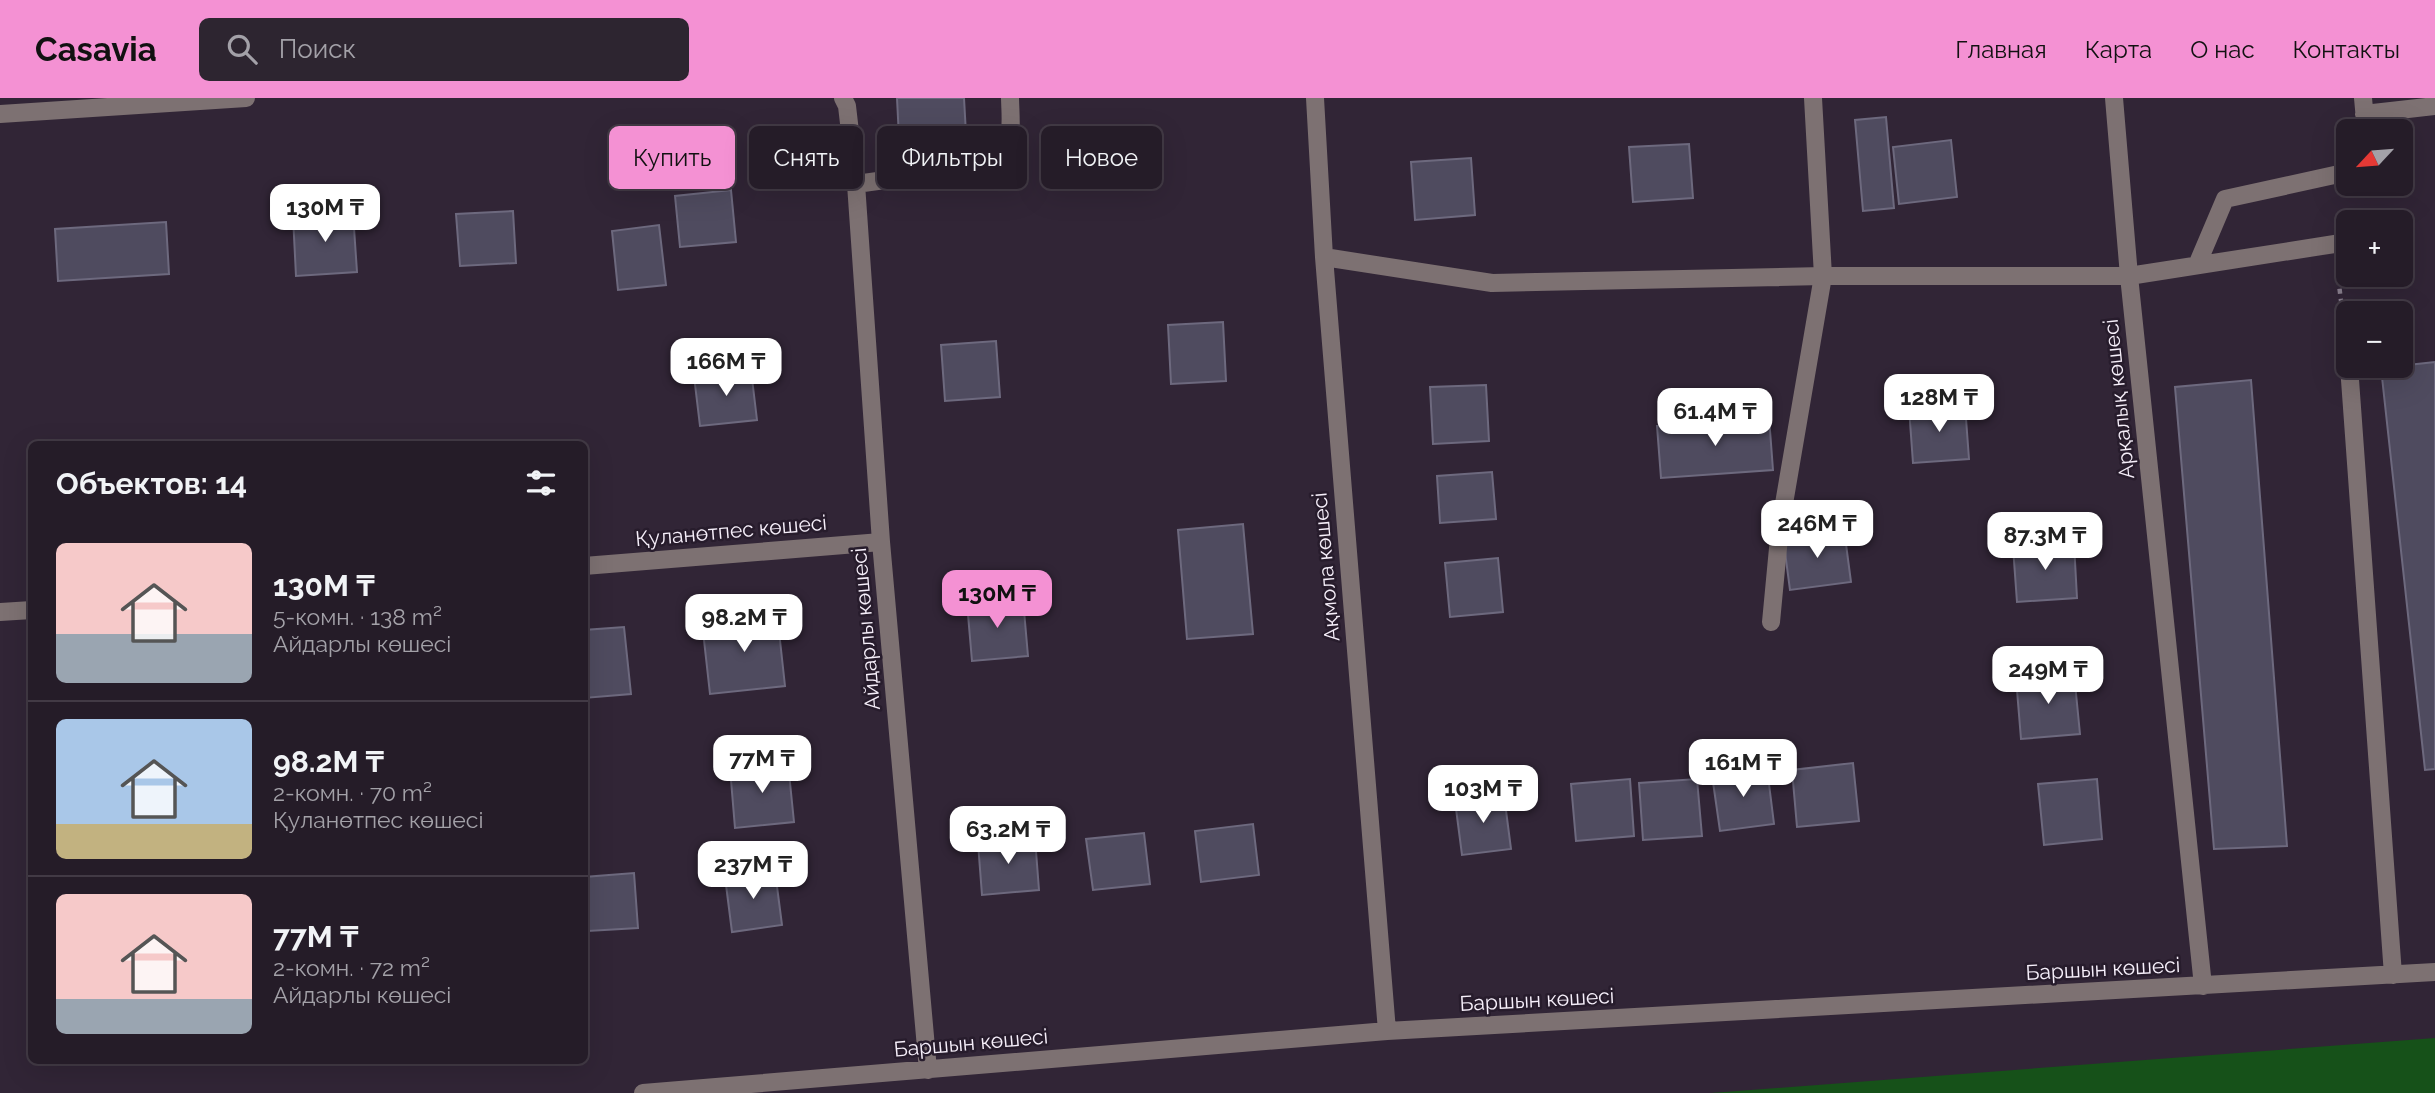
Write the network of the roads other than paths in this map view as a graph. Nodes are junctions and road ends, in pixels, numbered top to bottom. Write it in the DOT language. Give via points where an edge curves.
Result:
graph roads {
  1 [pos="246,98"];
  2 [pos="843,98"];
  3 [pos="1010,98"];
  4 [pos="1315,98"];
  5 [pos="1813,98"];
  6 [pos="2114,98"];
  7 [pos="2435,106"];
  8 [pos="0,114"];
  9 [pos="2364,114"];
  10 [pos="849,126"];
  11 [pos="2336,175"];
  12 [pos="863,183"];
  13 [pos="856,189"];
  14 [pos="2336,244"];
  15 [pos="1324,257"];
  16 [pos="2197,265"];
  17 [pos="1824,276"];
  18 [pos="2129,276"];
  19 [pos="2349,378"];
  20 [pos="881,542"];
  21 [pos="588,566"];
  22 [pos="28,610"];
  23 [pos="0,612"];
  24 [pos="1771,622"];
  25 [pos="2435,972"];
  26 [pos="2393,975"];
  27 [pos="2203,986"];
  28 [pos="1387,1031"];
  29 [pos="928,1070"];
  30 [pos="643,1093"];
  1 -- 8 [label="street"];
  2 -- 10 [label="street, Айдарлы көшесі"];
  3 -- 12 [label="street" via="1012,136 986,166"];
  4 -- 15 [label="street, Ақмола көшесі"];
  5 -- 17 [label="street"];
  6 -- 18 [label="street, Арқалық көшесі"];
  7 -- 9 [label="street"];
  11 -- 16 [label="street" via="2225,199"];
  13 -- 20 [label="street, Айдарлы көшесі"];
  14 -- 16 [label="street"];
  15 -- 17 [label="street" via="1492,284"];
  15 -- 28 [label="street, Ақмола көшесі"];
  16 -- 18 [label="street"];
  17 -- 18 [label="street"];
  17 -- 24 [label="street" via="1780,527"];
  18 -- 27 [label="street, Арқалық көшесі"];
  19 -- 26 [label="street"];
  20 -- 21 [label="street, Қуланөтпес көшесі"];
  20 -- 29 [label="street, Айдарлы көшесі"];
  22 -- 23 [label="street"];
  25 -- 26 [label="street, Баршын көшесі"];
  26 -- 27 [label="street, Баршын көшесі"];
  27 -- 28 [label="street, Баршын көшесі"];
  28 -- 29 [label="street, Баршын көшесі"];
  29 -- 30 [label="street, Баршын көшесі"];
}
